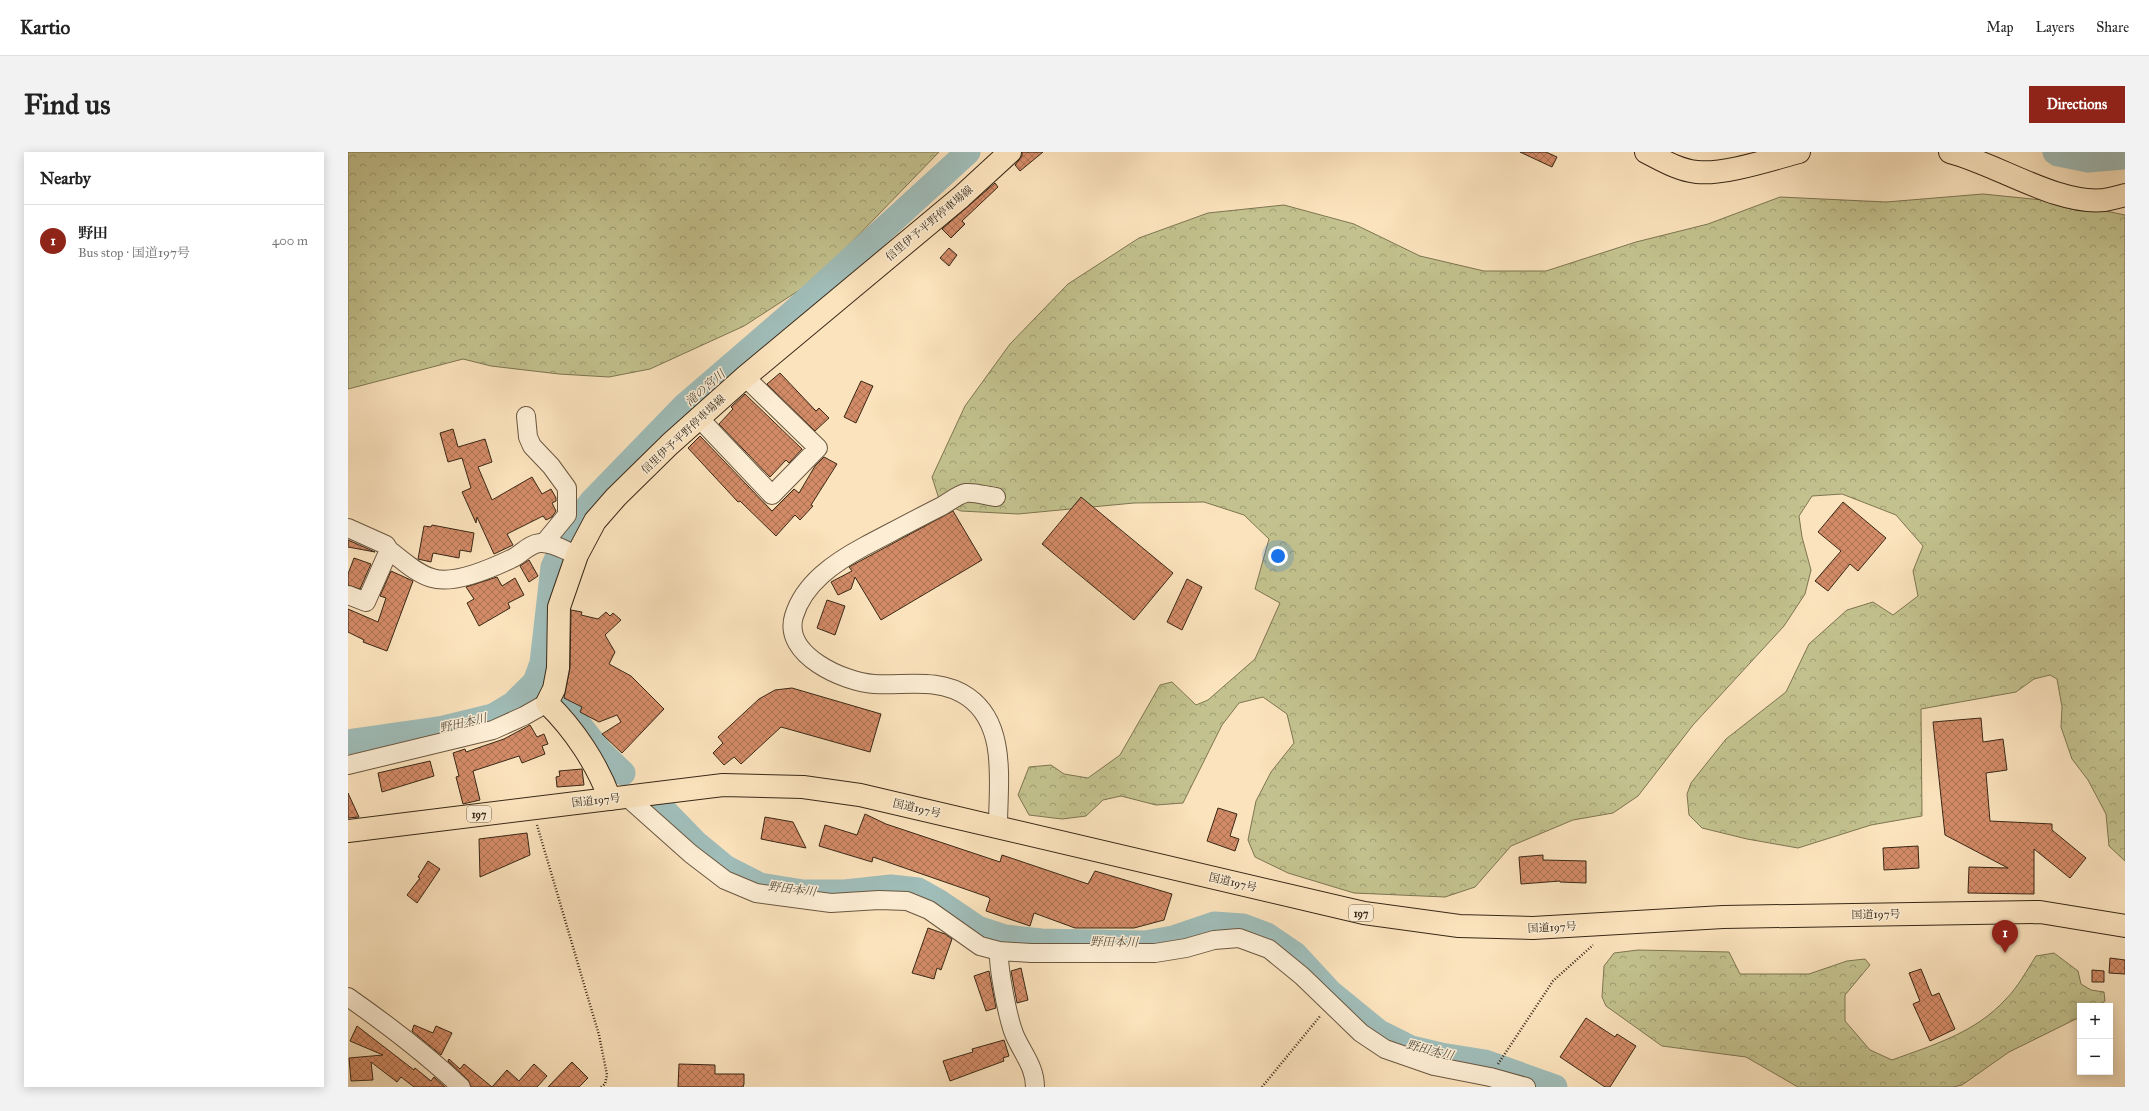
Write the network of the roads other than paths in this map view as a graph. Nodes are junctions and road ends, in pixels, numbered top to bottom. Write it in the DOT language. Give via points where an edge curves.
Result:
graph roads {
  1 [pos="1010,152"];
  2 [pos="1646,152"];
  3 [pos="1799,152"];
  4 [pos="1950,152"];
  5 [pos="2125,196"];
  6 [pos="745,377"];
  7 [pos="526,416"];
  8 [pos="699,418"];
  9 [pos="996,497"];
  10 [pos="348,528"];
  11 [pos="547,544"];
  12 [pos="389,550"];
  13 [pos="575,554"];
  14 [pos="348,595"];
  15 [pos="547,703"];
  16 [pos="348,765"];
  17 [pos="619,798"];
  18 [pos="998,826"];
  19 [pos="348,831"];
  20 [pos="2125,926"];
  21 [pos="999,951"];
  22 [pos="348,998"];
  23 [pos="461,1087"];
  24 [pos="1035,1087"];
  25 [pos="1526,1087"];
  1 -- 6 [label="main road, 信里伊予平野停車場線" via="961,197"];
  2 -- 3 [label="main road" via="1678,168 1698,172 1724,170"];
  4 -- 5 [label="main road" via="1983,162 2054,192 2103,200"];
  6 -- 8 [label="main road, 信里伊予平野停車場線"];
  6 -- 8 [label="street" via="818,448 772,495"];
  7 -- 11 [label="street" via="528,437 532,446 567,488 567,515"];
  8 -- 13 [label="main road, 信里伊予平野停車場線" via="616,497 595,521"];
  9 -- 18 [label="street" via="966,493 861,548 830,567 811,586 798,605 793,620 795,640 805,655 838,675 873,684 910,682 948,687 968,697 983,712 993,731 998,752"];
  10 -- 12 [label="street" via="386,545"];
  11 -- 12 [label="street" via="531,545 513,559 455,579 433,579"];
  11 -- 13 [label="street"];
  12 -- 14 [label="street" via="366,602"];
  13 -- 15 [label="main road, 信里伊予平野停車場線" via="559,607 558,668 554,688"];
  15 -- 16 [label="street" via="493,730"];
  15 -- 17 [label="main road" via="564,720"];
  17 -- 18 [label="main road, 国道197号 / 197" via="724,785 803,787 860,795"];
  17 -- 19 [label="main road, 国道197号 / 197"];
  17 -- 21 [label="street" via="724,880 756,893 831,903 907,901 929,910 980,946"];
  18 -- 20 [label="main road, 国道197号 / 197" via="1364,913 1459,926 1532,928 1723,917 2033,912"];
  21 -- 24 [label="street" via="998,963 1014,1034 1035,1074"];
  21 -- 25 [label="street" via="1155,953 1214,940 1239,938 1269,949 1361,1033 1384,1049 1434,1066"];
  22 -- 23 [label="street" via="389,1026"];
}
